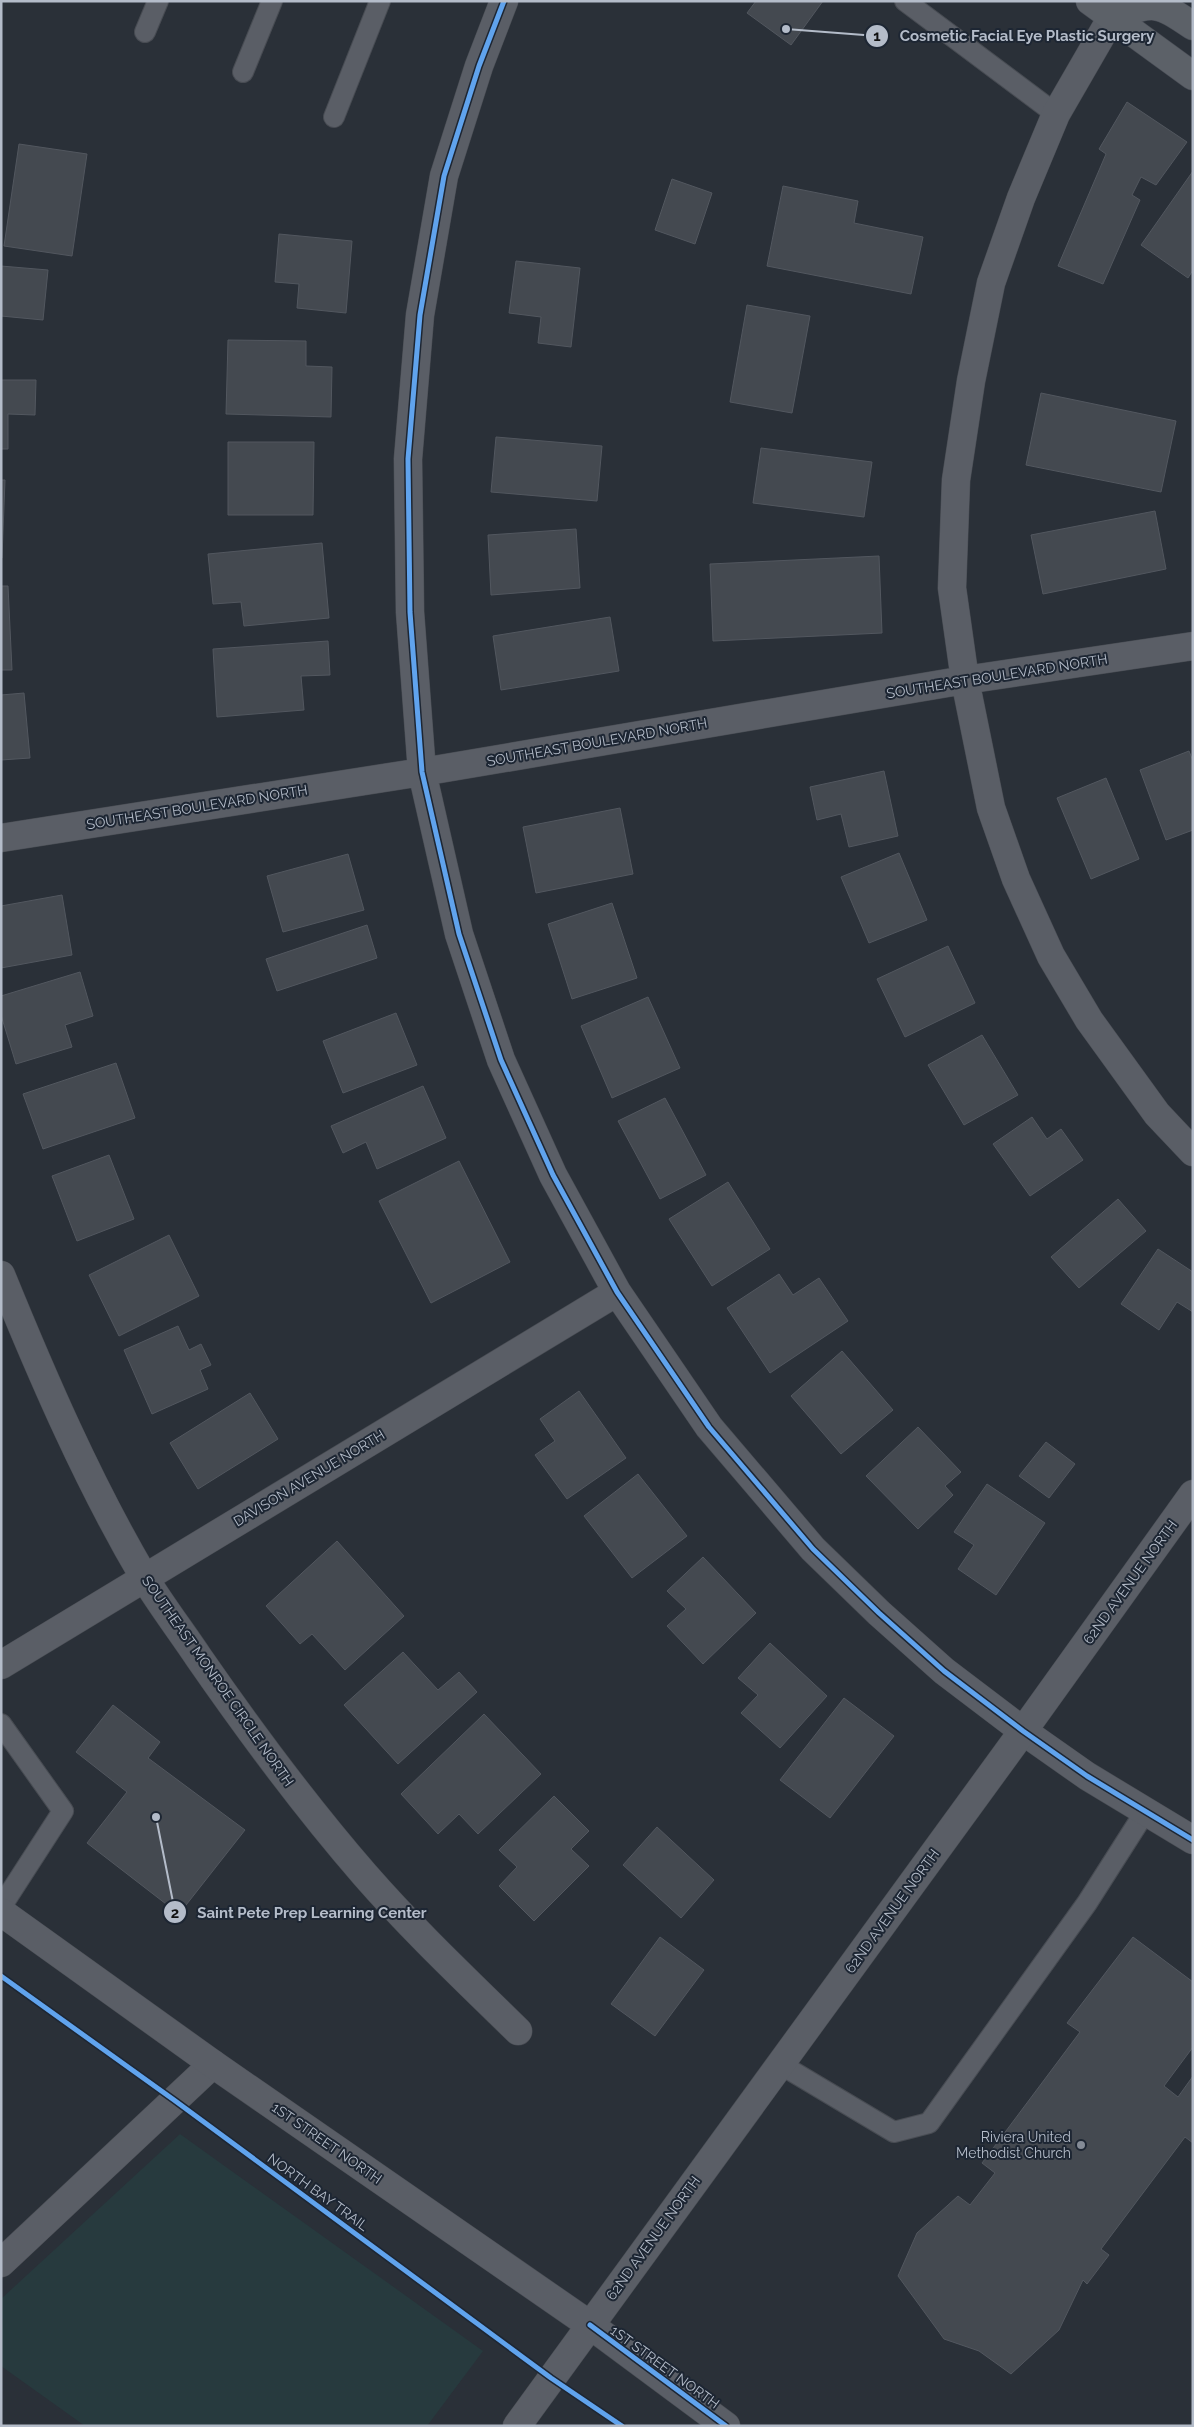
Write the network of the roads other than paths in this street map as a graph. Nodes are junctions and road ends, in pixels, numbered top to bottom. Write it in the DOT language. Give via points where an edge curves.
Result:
graph roads {
  1 [pos="158,1"];
  2 [pos="272,1"];
  3 [pos="380,1"];
  4 [pos="504,1"];
  5 [pos="905,1"];
  6 [pos="1090,1"];
  7 [pos="1112,17"];
  8 [pos="1193,26"];
  9 [pos="145,32"];
  10 [pos="243,72"];
  11 [pos="1193,76"];
  12 [pos="1056,114"];
  13 [pos="334,117"];
  14 [pos="1193,646"];
  15 [pos="964,680"];
  16 [pos="422,772"];
  17 [pos="1,838"];
  18 [pos="1193,1152"];
  19 [pos="1,1275"];
  20 [pos="617,1292"];
  21 [pos="1192,1498"];
  22 [pos="145,1578"];
  23 [pos="1,1665"];
  24 [pos="1,1724"];
  25 [pos="1024,1731"];
  26 [pos="1145,1812"];
  27 [pos="1193,1840"];
  28 [pos="1,1907"];
  29 [pos="1,1912"];
  30 [pos="518,2031"];
  31 [pos="213,2064"];
  32 [pos="780,2064"];
  33 [pos="1,2263"];
  34 [pos="590,2326"];
  35 [pos="517,2426"];
  36 [pos="726,2426"];
  1 -- 9 [label="lane"];
  2 -- 10 [label="lane"];
  3 -- 13 [label="lane"];
  4 -- 16 [label="street" via="479,66 444,176 420,315 408,459 410,612"];
  5 -- 12 [label="lane"];
  6 -- 7 [label="main road"];
  7 -- 8 [label="main road" via="1146,5 1162,7"];
  7 -- 11 [label="main road"];
  7 -- 12 [label="street"];
  12 -- 15 [label="street" via="1021,198 991,283 971,381 956,480 952,588"];
  14 -- 15 [label="street, SOUTHEAST BOULEVARD NORTH"];
  15 -- 16 [label="street, SOUTHEAST BOULEVARD NORTH"];
  15 -- 18 [label="street" via="991,808 1016,879 1051,956 1089,1020 1157,1114"];
  16 -- 17 [label="street, SOUTHEAST BOULEVARD NORTH"];
  16 -- 20 [label="street" via="459,934 501,1060 553,1175"];
  19 -- 22 [label="street, SOUTHEAST MONROE CIRCLE NORTH" via="85,1466"];
  20 -- 22 [label="street, DAVISON AVENUE NORTH"];
  20 -- 25 [label="street" via="709,1428 813,1549 944,1670"];
  21 -- 25 [label="street, 62ND AVENUE NORTH"];
  22 -- 23 [label="street, DAVISON AVENUE NORTH"];
  22 -- 30 [label="street, SOUTHEAST MONROE CIRCLE NORTH" via="298,1796 366,1877 438,1954"];
  24 -- 28 [label="lane" via="63,1811"];
  25 -- 26 [label="street"];
  25 -- 32 [label="street, 62ND AVENUE NORTH"];
  26 -- 27 [label="street"];
  26 -- 32 [label="lane" via="1087,1903 929,2123 894,2132"];
  29 -- 31 [label="street, 1ST STREET NORTH"];
  31 -- 33 [label="street"];
  31 -- 34 [label="street, 1ST STREET NORTH"];
  32 -- 34 [label="street, 62ND AVENUE NORTH"];
  34 -- 35 [label="street, 62ND AVENUE NORTH"];
  34 -- 36 [label="street, 1ST STREET NORTH"];
}
